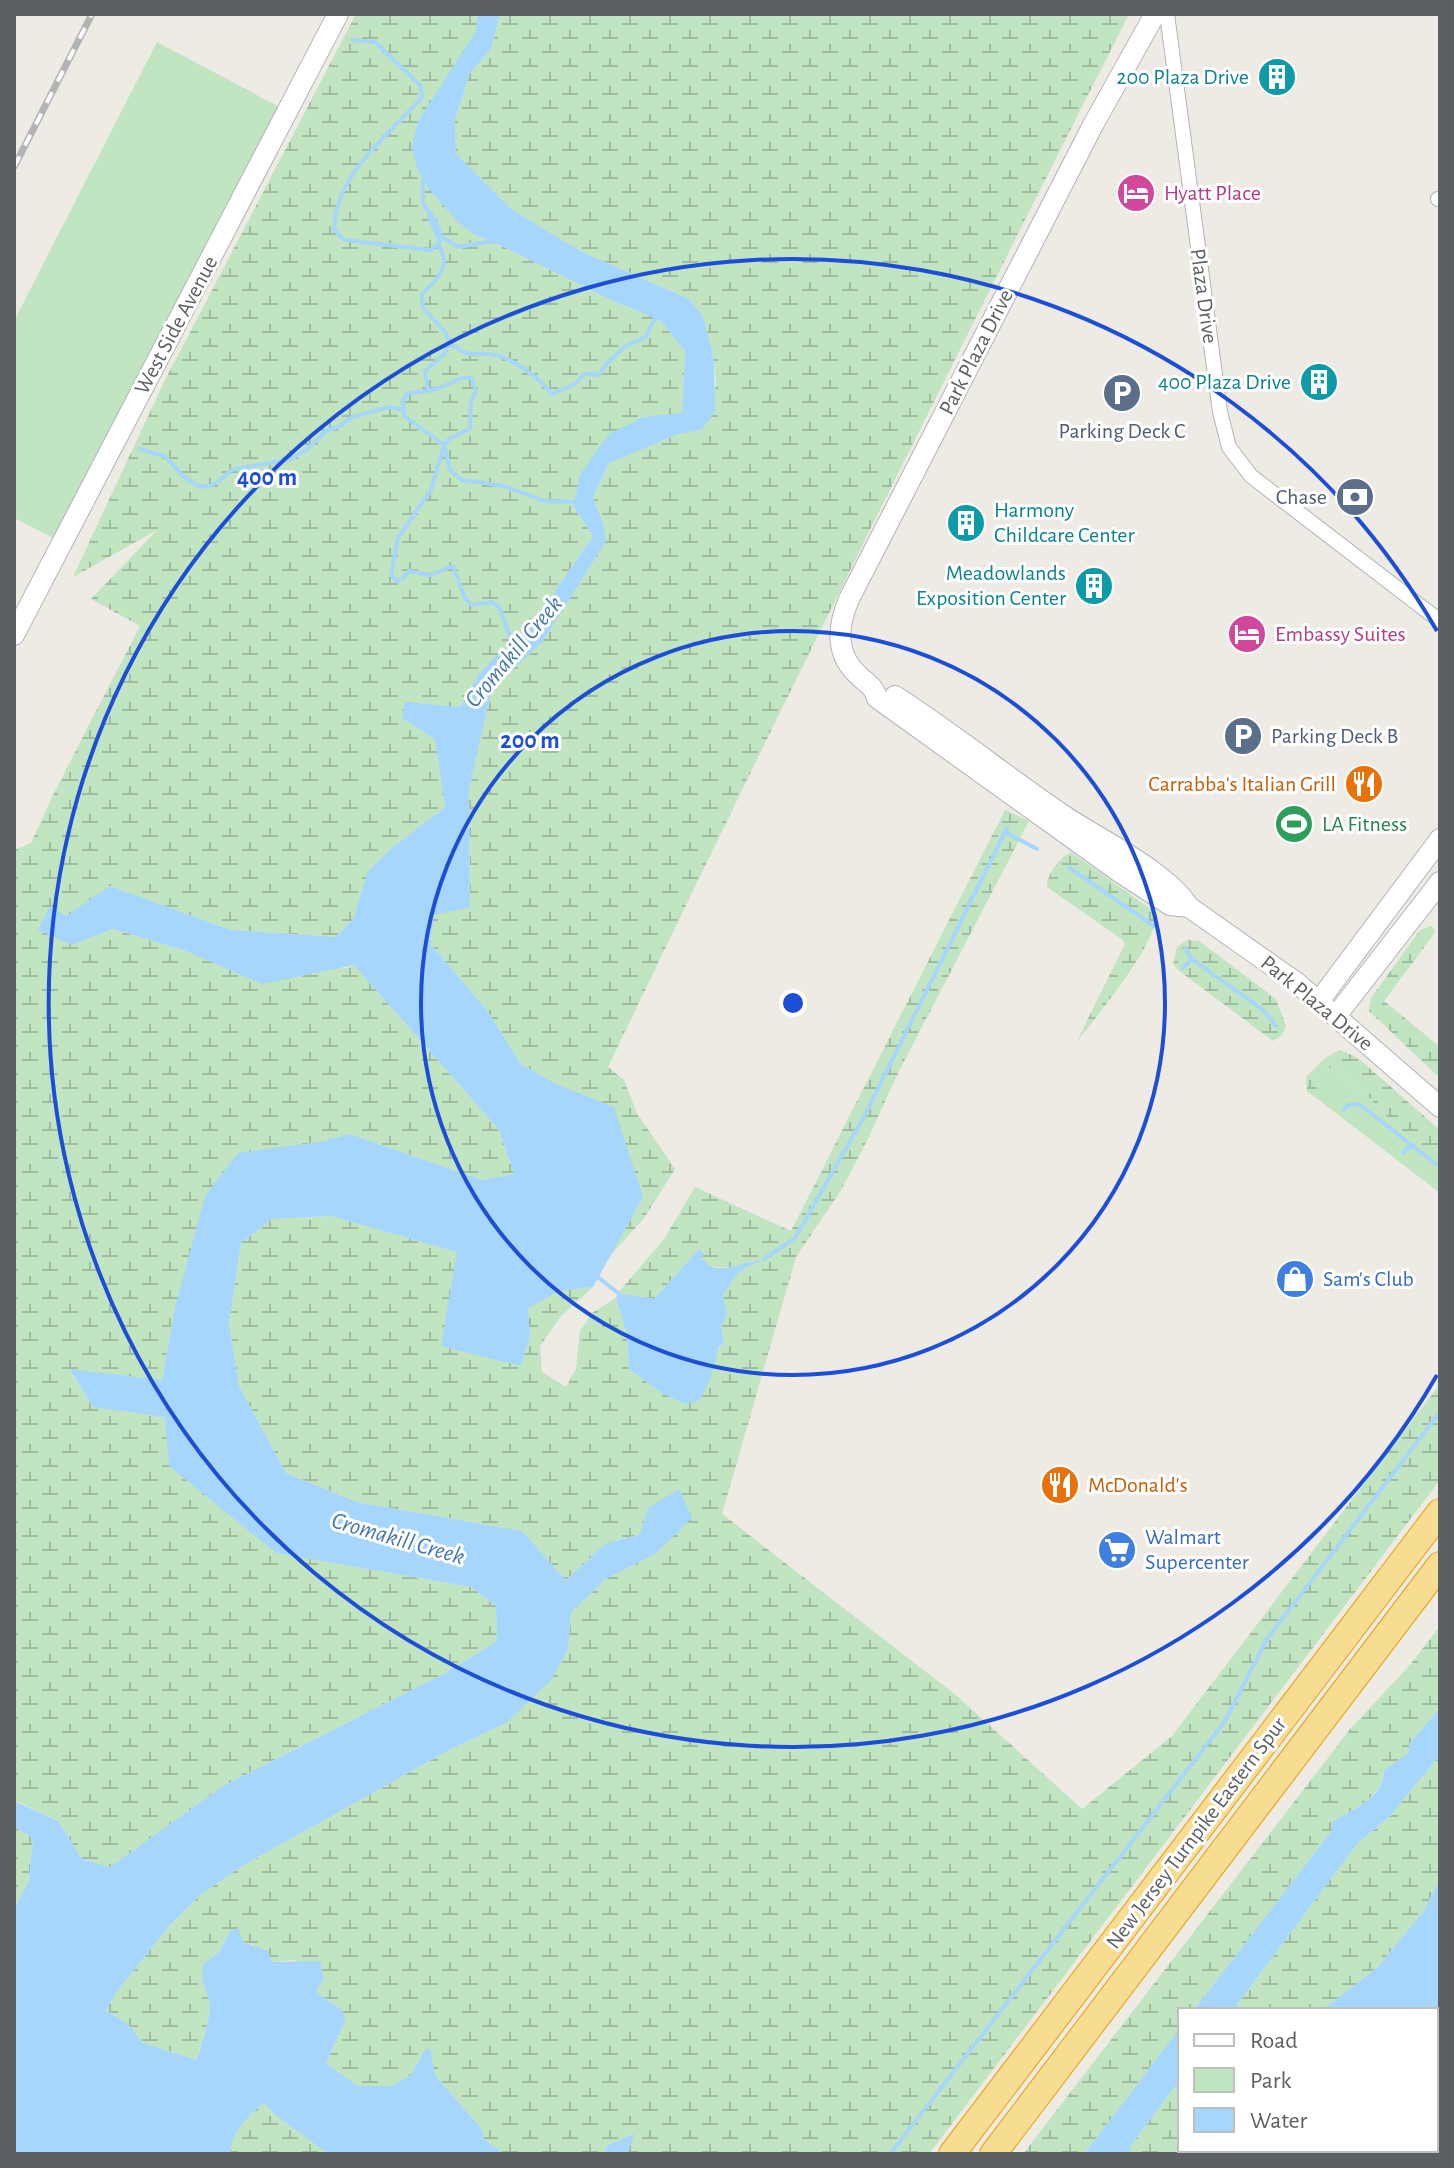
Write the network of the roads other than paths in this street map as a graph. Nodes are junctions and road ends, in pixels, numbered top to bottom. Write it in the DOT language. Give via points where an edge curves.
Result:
graph roads {
  1 [pos="338,14"];
  2 [pos="1155,14"];
  3 [pos="1167,14"];
  4 [pos="1440,621"];
  5 [pos="14,635"];
  6 [pos="1440,839"];
  7 [pos="1440,882"];
  8 [pos="1319,1001"];
  9 [pos="1336,1016"];
  10 [pos="1440,1107"];
  11 [pos="1440,1512"];
  12 [pos="1440,1565"];
  13 [pos="952,2154"];
  14 [pos="993,2154"];
  1 -- 5 [label="street, West Side Avenue"];
  2 -- 8 [label="street, Park Plaza Drive" via="840,619 840,643 849,664 875,689 877,698 1065,825 1170,905 1189,907"];
  3 -- 4 [label="street, Plaza Drive" via="1229,447 1259,483"];
  6 -- 8 [label="street"];
  7 -- 9 [label="street"];
  8 -- 9 [label="street, Park Plaza Drive"];
  9 -- 10 [label="street, Park Plaza Drive"];
  11 -- 13 [label="highway, New Jersey Turnpike Eastern Spur"];
  12 -- 14 [label="highway, New Jersey Turnpike Eastern Spur"];
}
